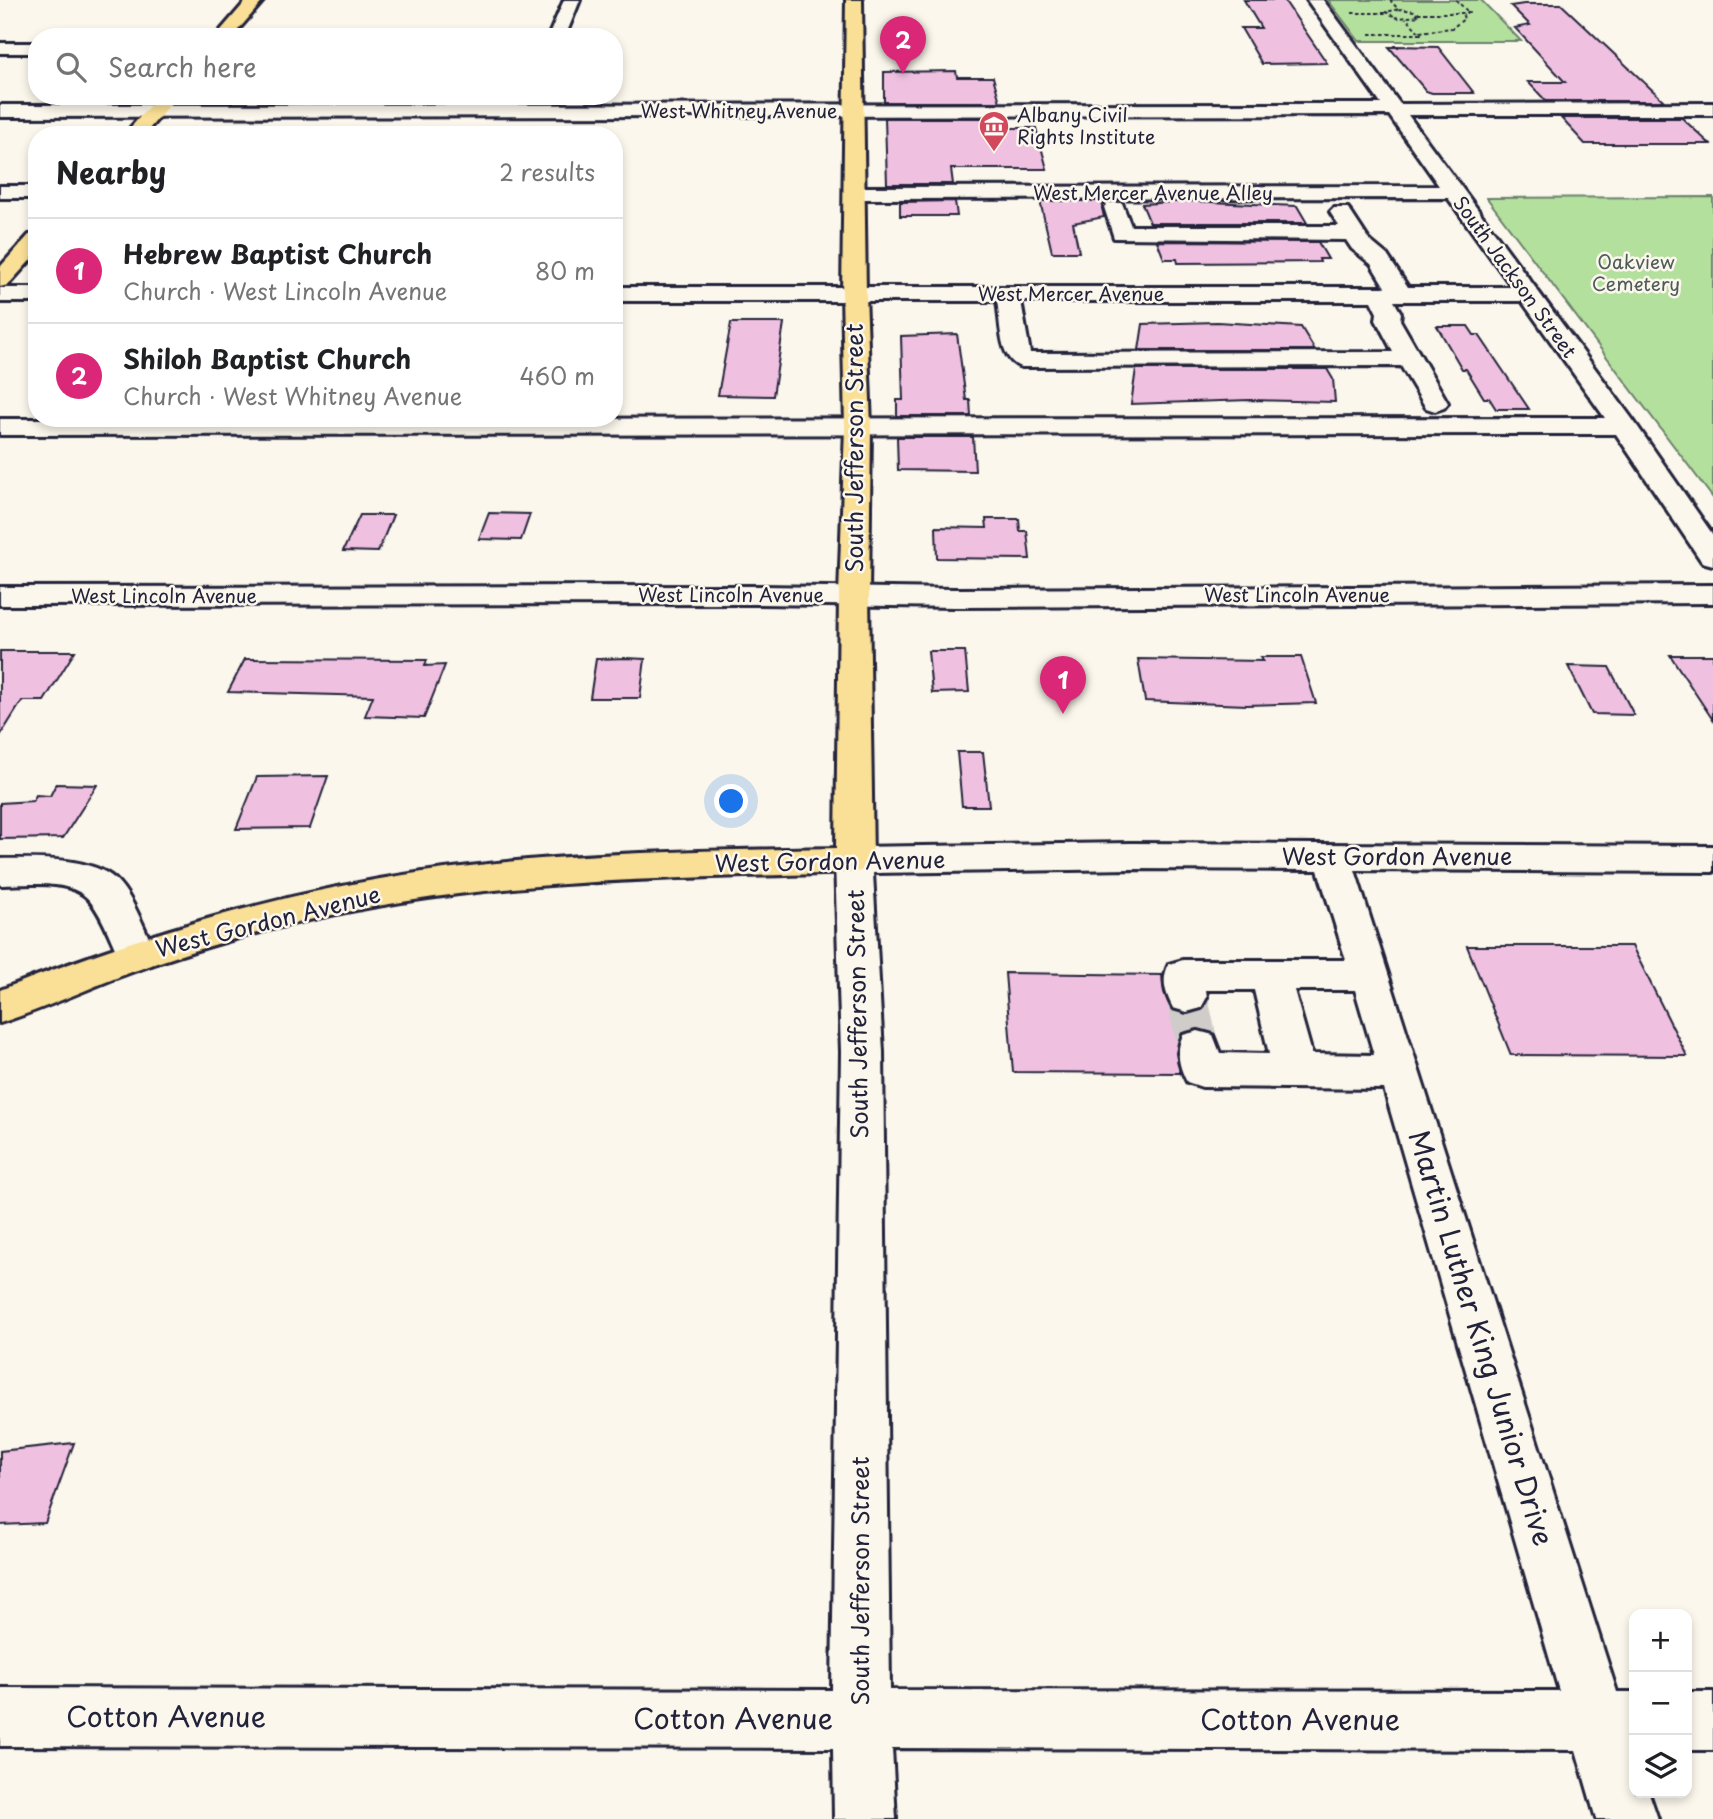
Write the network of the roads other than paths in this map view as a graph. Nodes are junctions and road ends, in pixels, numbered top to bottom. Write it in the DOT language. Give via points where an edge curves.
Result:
graph roads {
  1 [pos="256,0"];
  2 [pos="572,0"];
  3 [pos="854,0"];
  4 [pos="1315,0"];
  5 [pos="231,28"];
  6 [pos="560,28"];
  7 [pos="0,48"];
  8 [pos="28,48"];
  9 [pos="160,105"];
  10 [pos="476,105"];
  11 [pos="583,105"];
  12 [pos="855,110"];
  13 [pos="1713,110"];
  14 [pos="0,111"];
  15 [pos="155,111"];
  16 [pos="1394,111"];
  17 [pos="141,126"];
  18 [pos="0,192"];
  19 [pos="28,192"];
  20 [pos="1452,192"];
  21 [pos="855,193"];
  22 [pos="1115,207"];
  23 [pos="1338,207"];
  24 [pos="1122,233"];
  25 [pos="1353,233"];
  26 [pos="28,250"];
  27 [pos="0,280"];
  28 [pos="623,294"];
  29 [pos="854,294"];
  30 [pos="1008,294"];
  31 [pos="1139,294"];
  32 [pos="1344,294"];
  33 [pos="1390,294"];
  34 [pos="1527,294"];
  35 [pos="0,295"];
  36 [pos="28,295"];
  37 [pos="1388,320"];
  38 [pos="1409,359"];
  39 [pos="1435,403"];
  40 [pos="623,426"];
  41 [pos="858,426"];
  42 [pos="1624,426"];
  43 [pos="0,427"];
  44 [pos="28,427"];
  45 [pos="1713,556"];
  46 [pos="1713,594"];
  47 [pos="854,595"];
  48 [pos="0,596"];
  49 [pos="1332,857"];
  50 [pos="1713,859"];
  51 [pos="854,860"];
  52 [pos="0,872"];
  53 [pos="137,956"];
  54 [pos="1270,975"];
  55 [pos="1370,975"];
  56 [pos="1187,997"];
  57 [pos="0,1007"];
  58 [pos="1198,1047"];
  59 [pos="1295,1071"];
  60 [pos="1401,1072"];
  61 [pos="0,1717"];
  62 [pos="861,1719"];
  63 [pos="1616,1721"];
  64 [pos="1692,1721"];
  65 [pos="1713,1721"];
  66 [pos="865,1819"];
  67 [pos="1627,1819"];
  1 -- 5 [label="main road"];
  2 -- 6 [label="street"];
  3 -- 12 [label="main road, South Jefferson Street"];
  4 -- 16 [label="street, South Jackson Street"];
  7 -- 8 [label="street"];
  9 -- 15 [label="main road"];
  10 -- 15 [label="street, West Whitney Avenue"];
  11 -- 12 [label="street, West Whitney Avenue"];
  12 -- 16 [label="street, West Whitney Avenue"];
  12 -- 21 [label="main road, South Jefferson Street"];
  13 -- 16 [label="street, West Whitney Avenue"];
  14 -- 15 [label="street, West Whitney Avenue"];
  15 -- 17 [label="main road"];
  16 -- 20 [label="street, South Jackson Street"];
  18 -- 19 [label="street"];
  20 -- 21 [label="street, West Mercer Avenue Alley"];
  20 -- 34 [label="street, South Jackson Street"];
  21 -- 29 [label="main road, South Jefferson Street"];
  22 -- 24 [label="street"];
  23 -- 25 [label="street"];
  24 -- 25 [label="street"];
  24 -- 31 [label="street"];
  25 -- 33 [label="street" via="1379,260"];
  26 -- 27 [label="main road"];
  28 -- 29 [label="street, West Mercer Avenue"];
  29 -- 30 [label="street, West Mercer Avenue"];
  29 -- 41 [label="main road, South Jefferson Street"];
  30 -- 31 [label="street, West Mercer Avenue"];
  30 -- 38 [label="street" via="1018,356 1023,360"];
  31 -- 32 [label="street, West Mercer Avenue"];
  32 -- 33 [label="street, West Mercer Avenue"];
  32 -- 37 [label="street" via="1357,313"];
  33 -- 34 [label="street, West Mercer Avenue"];
  33 -- 37 [label="street"];
  34 -- 42 [label="street, South Jackson Street"];
  35 -- 36 [label="street"];
  37 -- 38 [label="street"];
  38 -- 39 [label="street"];
  40 -- 41 [label="street"];
  41 -- 42 [label="street"];
  41 -- 47 [label="main road, South Jefferson Street"];
  42 -- 45 [label="street, South Jackson Street"];
  43 -- 44 [label="street"];
  46 -- 47 [label="street, West Lincoln Avenue"];
  47 -- 48 [label="street, West Lincoln Avenue"];
  47 -- 51 [label="main road, South Jefferson Street"];
  49 -- 50 [label="street, West Gordon Avenue"];
  49 -- 51 [label="street, West Gordon Avenue"];
  49 -- 55 [label="street, Martin Luther King Junior Drive"];
  51 -- 53 [label="main road, West Gordon Avenue" via="483,877 313,906"];
  51 -- 62 [label="street, South Jefferson Street" via="862,1052"];
  52 -- 53 [label="street, West Gordon Avenue" via="79,878 103,889"];
  53 -- 57 [label="main road"];
  54 -- 55 [label="street"];
  54 -- 56 [label="street" via="1183,975"];
  54 -- 59 [label="street"];
  55 -- 60 [label="street, Martin Luther King Junior Drive"];
  58 -- 59 [label="street" via="1202,1070"];
  59 -- 60 [label="street"];
  60 -- 63 [label="street, Martin Luther King Junior Drive"];
  61 -- 62 [label="street, Cotton Avenue"];
  62 -- 63 [label="street, Cotton Avenue"];
  62 -- 66 [label="street, South Jefferson Street"];
  63 -- 67 [label="street, Martin Luther King Junior Drive"];
  64 -- 65 [label="street"];
}
